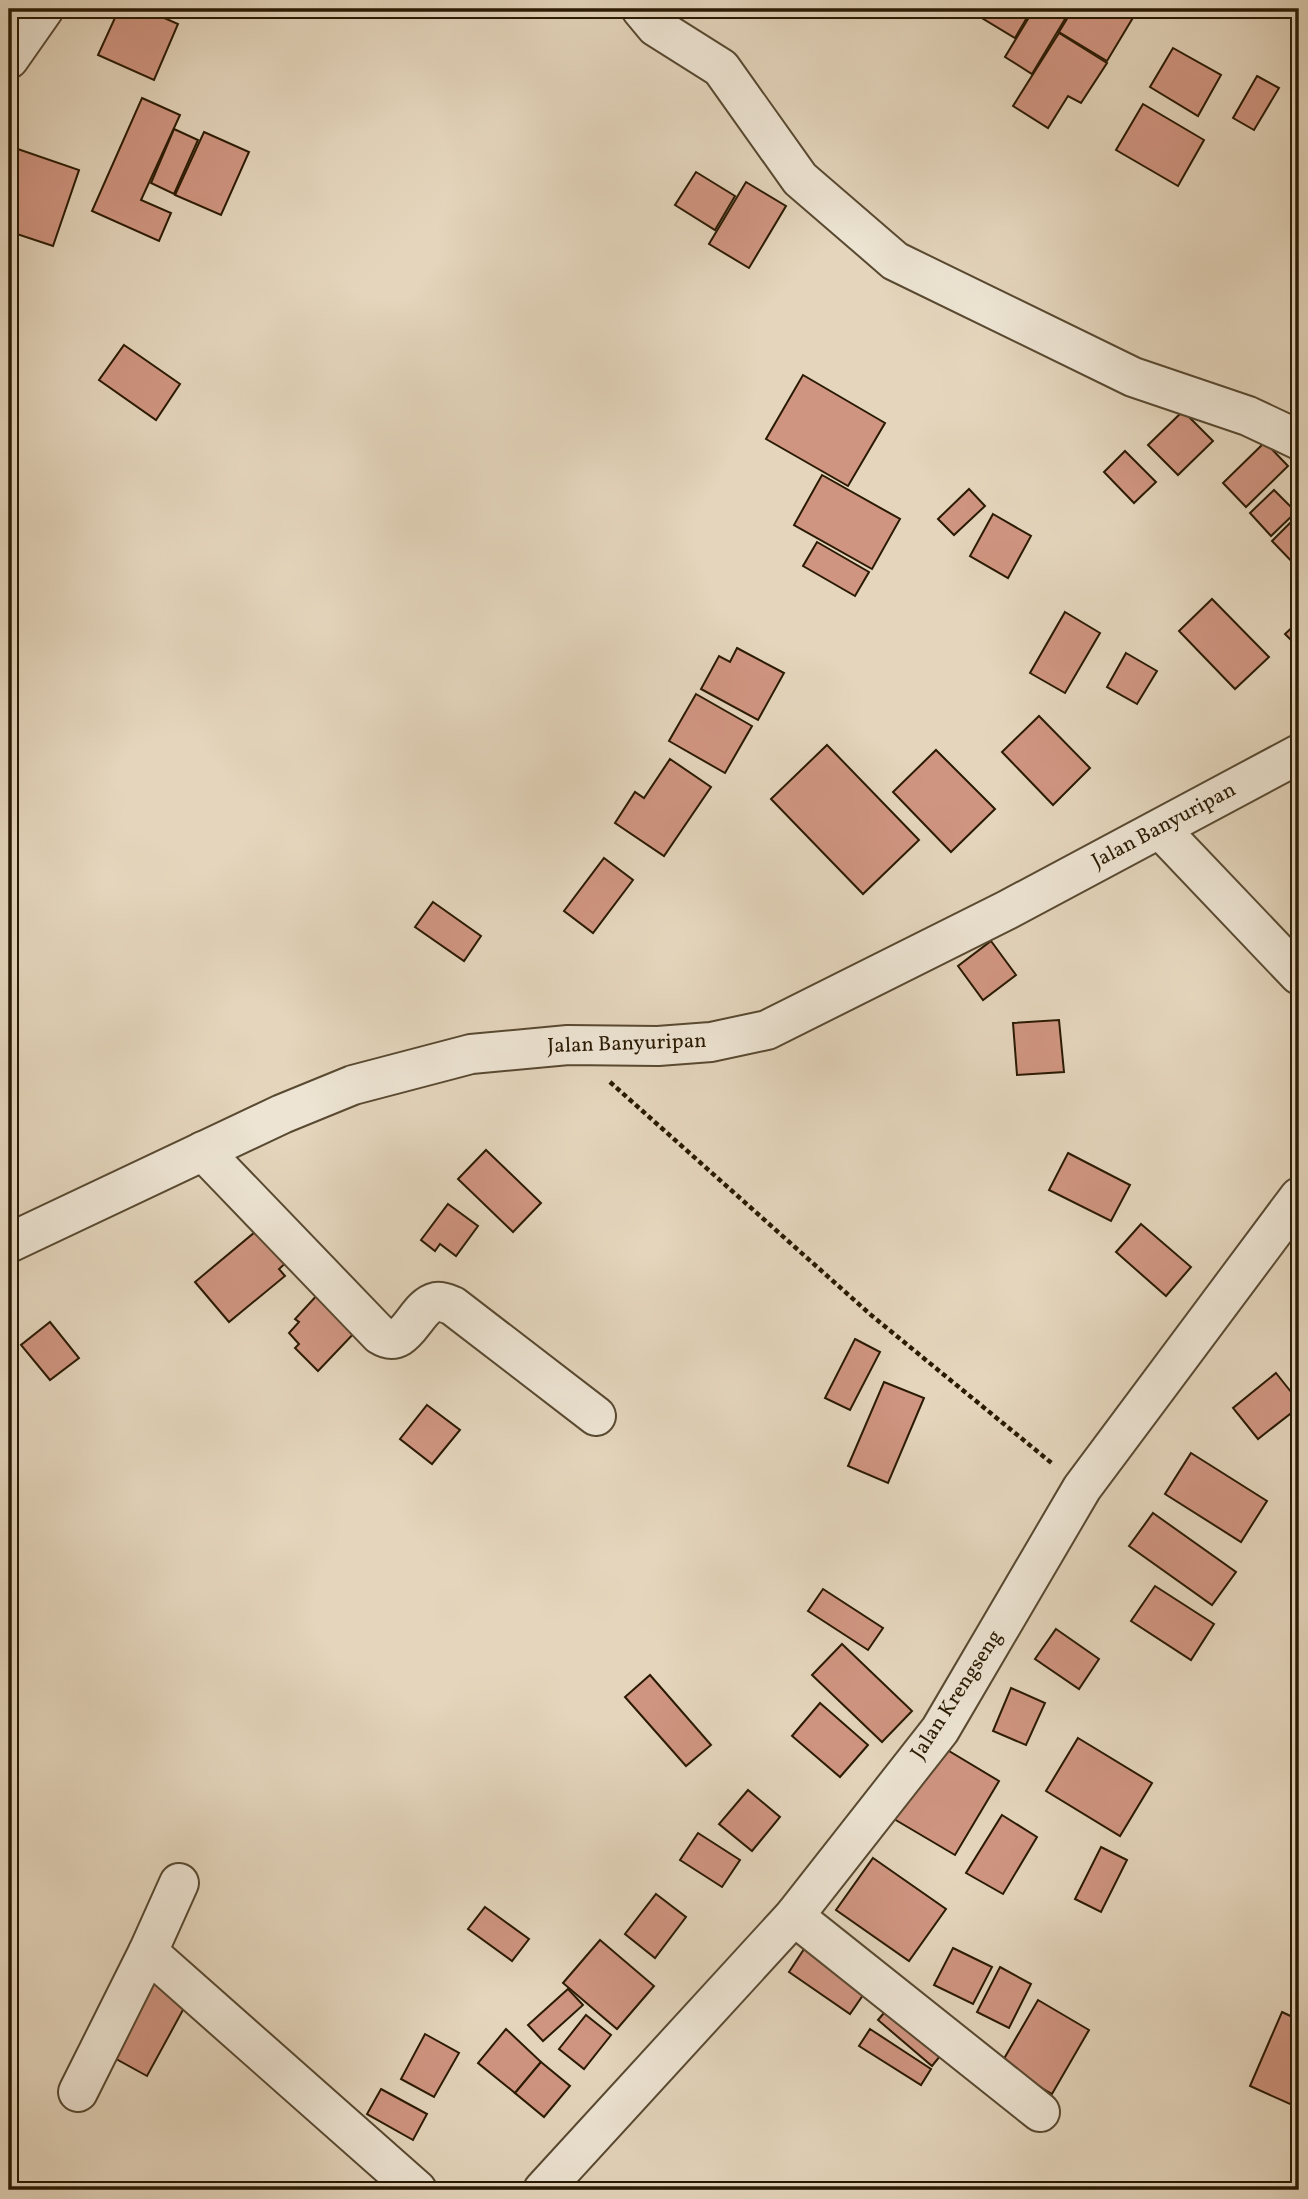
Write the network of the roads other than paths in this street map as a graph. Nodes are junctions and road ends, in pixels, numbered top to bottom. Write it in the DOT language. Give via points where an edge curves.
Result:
graph roads {
  1 [pos="44,9"];
  2 [pos="641,9"];
  3 [pos="11,51"];
  4 [pos="1299,440"];
  5 [pos="1299,754"];
  6 [pos="1160,829"];
  7 [pos="1299,975"];
  8 [pos="203,1151"];
  9 [pos="1299,1197"];
  10 [pos="9,1244"];
  11 [pos="596,1416"];
  12 [pos="178,1883"];
  13 [pos="794,1916"];
  14 [pos="148,1952"];
  15 [pos="78,2092"];
  16 [pos="1040,2112"];
  17 [pos="417,2190"];
  18 [pos="542,2190"];
  1 -- 3 [label="street"];
  2 -- 4 [label="street" via="656,27 721,68 800,179 895,261 1133,377 1248,416"];
  5 -- 6 [label="street, Jalan Banyuripan"];
  6 -- 7 [label="street"];
  6 -- 8 [label="street, Jalan Banyuripan" via="767,1030 710,1042 568,1045 471,1054 353,1085"];
  8 -- 10 [label="street, Jalan Banyuripan"];
  8 -- 11 [label="street" via="380,1335 394,1340 429,1306 443,1302"];
  9 -- 13 [label="street, Jalan Krengseng" via="1082,1488 940,1730"];
  12 -- 14 [label="street"];
  13 -- 16 [label="street"];
  13 -- 18 [label="street, Jalan Krengseng"];
  14 -- 15 [label="street"];
  14 -- 17 [label="street"];
}
